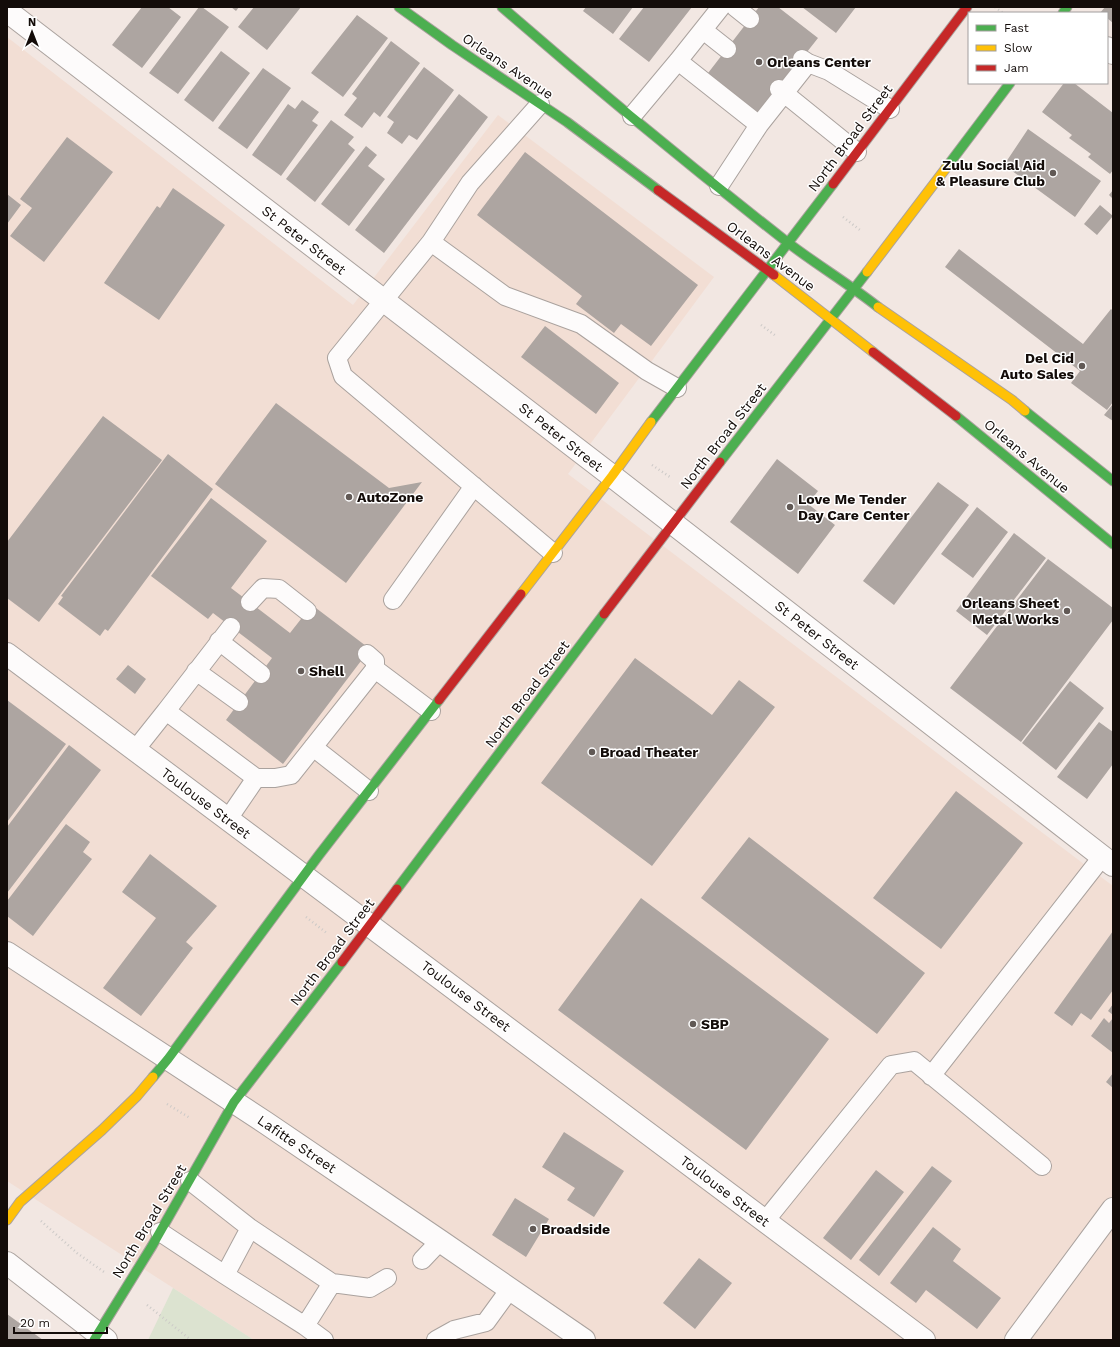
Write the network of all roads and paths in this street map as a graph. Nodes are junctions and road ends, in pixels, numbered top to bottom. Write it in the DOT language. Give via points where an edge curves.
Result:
graph roads {
  1 [pos="399,7"];
  2 [pos="502,7"];
  3 [pos="721,7"];
  4 [pos="735,7"];
  5 [pos="967,7"];
  6 [pos="14,17"];
  7 [pos="750,19"];
  8 [pos="703,30"];
  9 [pos="727,49"];
  10 [pos="678,62"];
  11 [pos="1009,84"];
  12 [pos="782,91"];
  13 [pos="540,104"];
  14 [pos="890,109"];
  15 [pos="632,116"];
  16 [pos="759,125"];
  17 [pos="857,152"];
  18 [pos="719,186"];
  19 [pos="842,216"];
  20 [pos="860,230"];
  21 [pos="432,242"];
  22 [pos="789,243"];
  23 [pos="768,271"];
  24 [pos="855,289"];
  25 [pos="383,301"];
  26 [pos="831,320"];
  27 [pos="759,323"];
  28 [pos="776,336"];
  29 [pos="677,388"];
  30 [pos="649,463"];
  31 [pos="612,476"];
  32 [pos="670,477"];
  33 [pos="1113,481"];
  34 [pos="474,486"];
  35 [pos="673,524"];
  36 [pos="1113,544"];
  37 [pos="553,553"];
  38 [pos="393,600"];
  39 [pos="250,602"];
  40 [pos="307,611"];
  41 [pos="231,627"];
  42 [pos="219,641"];
  43 [pos="7,654"];
  44 [pos="196,671"];
  45 [pos="260,674"];
  46 [pos="239,702"];
  47 [pos="166,711"];
  48 [pos="431,711"];
  49 [pos="135,750"];
  50 [pos="306,750"];
  51 [pos="256,778"];
  52 [pos="369,791"];
  53 [pos="228,819"];
  54 [pos="1107,861"];
  55 [pos="304,876"];
  56 [pos="303,915"];
  57 [pos="370,925"];
  58 [pos="328,934"];
  59 [pos="7,954"];
  60 [pos="168,1059"];
  61 [pos="931,1076"];
  62 [pos="164,1102"];
  63 [pos="234,1102"];
  64 [pos="190,1118"];
  65 [pos="1042,1166"];
  66 [pos="190,1181"];
  67 [pos="20,1202"];
  68 [pos="1113,1209"];
  69 [pos="7,1220"];
  70 [pos="765,1221"];
  71 [pos="250,1228"];
  72 [pos="160,1232"];
  73 [pos="440,1240"];
  74 [pos="422,1260"];
  75 [pos="7,1262"];
  76 [pos="225,1275"];
  77 [pos="387,1278"];
  78 [pos="332,1283"];
  79 [pos="126,1287"];
  80 [pos="510,1290"];
  81 [pos="305,1326"];
  82 [pos="100,1338"];
  83 [pos="191,1340"];
  84 [pos="324,1340"];
  85 [pos="436,1340"];
  86 [pos="584,1340"];
  87 [pos="924,1340"];
  88 [pos="1016,1340"];
  1 -- 13 [label="main road, Orleans Avenue" via="452,46"];
  2 -- 15 [label="main road, Orleans Avenue"];
  3 -- 8 [label="lane"];
  4 -- 7 [label="lane"];
  5 -- 14 [label="main road, North Broad Street"];
  6 -- 25 [label="street, St Peter Street"];
  8 -- 9 [label="lane"];
  8 -- 10 [label="lane"];
  10 -- 15 [label="lane"];
  10 -- 16 [label="lane"];
  11 -- 24 [label="main road, North Broad Street"];
  12 -- 14 [label="lane" via="805,61 829,71"];
  12 -- 16 [label="lane"];
  12 -- 17 [label="lane"];
  13 -- 21 [label="lane" via="470,183"];
  13 -- 23 [label="main road, Orleans Avenue"];
  14 -- 17 [label="main road, North Broad Street"];
  15 -- 18 [label="main road, Orleans Avenue"];
  16 -- 18 [label="lane"];
  17 -- 22 [label="main road, North Broad Street"];
  18 -- 22 [label="main road, Orleans Avenue"];
  19 -- 20 [label="path"];
  21 -- 25 [label="lane"];
  21 -- 29 [label="lane" via="506,296 581,324 647,371"];
  22 -- 23 [label="main road, North Broad Street"];
  22 -- 24 [label="main road, Orleans Avenue"];
  23 -- 26 [label="main road, Orleans Avenue"];
  23 -- 29 [label="main road, North Broad Street"];
  24 -- 26 [label="main road, North Broad Street"];
  24 -- 33 [label="main road, Orleans Avenue" via="891,317 1012,400"];
  25 -- 31 [label="street, St Peter Street"];
  25 -- 34 [label="lane" via="337,358 343,376"];
  26 -- 35 [label="main road, North Broad Street"];
  26 -- 36 [label="main road, Orleans Avenue" via="978,433"];
  27 -- 28 [label="path"];
  29 -- 31 [label="main road, North Broad Street"];
  30 -- 32 [label="path"];
  31 -- 35 [label="street, St Peter Street"];
  31 -- 37 [label="main road, North Broad Street"];
  34 -- 37 [label="lane"];
  34 -- 38 [label="lane"];
  35 -- 54 [label="street, St Peter Street"];
  35 -- 57 [label="main road, North Broad Street"];
  37 -- 48 [label="main road, North Broad Street"];
  39 -- 40 [label="lane" via="263,588 279,589"];
  41 -- 42 [label="lane"];
  42 -- 44 [label="lane"];
  42 -- 45 [label="lane"];
  43 -- 49 [label="street, Toulouse Street"];
  44 -- 46 [label="lane"];
  44 -- 47 [label="lane"];
  47 -- 49 [label="lane"];
  47 -- 51 [label="lane"];
  48 -- 50 [label="lane" via="371,662"];
  48 -- 52 [label="main road, North Broad Street"];
  49 -- 53 [label="street, Toulouse Street"];
  50 -- 51 [label="lane" via="291,775"];
  50 -- 52 [label="lane"];
  51 -- 53 [label="lane"];
  52 -- 55 [label="main road, North Broad Street"];
  53 -- 55 [label="street, Toulouse Street"];
  54 -- 61 [label="lane"];
  55 -- 57 [label="street, Toulouse Street"];
  55 -- 60 [label="main road, North Broad Street"];
  56 -- 58 [label="path"];
  57 -- 63 [label="main road, North Broad Street"];
  57 -- 70 [label="street, Toulouse Street"];
  59 -- 60 [label="street, Lafitte Street"];
  60 -- 63 [label="street, Lafitte Street"];
  60 -- 67 [label="main road, North Broad Street" via="132,1101 102,1130"];
  61 -- 65 [label="lane"];
  61 -- 70 [label="lane" via="914,1061 891,1065"];
  62 -- 64 [label="path"];
  63 -- 66 [label="main road, North Broad Street"];
  63 -- 73 [label="street, Lafitte Street"];
  66 -- 71 [label="lane"];
  66 -- 72 [label="main road, North Broad Street"];
  67 -- 69 [label="main road, North Broad Street"];
  67 -- 79 [label="path" via="77,1253"];
  68 -- 88 [label="street"];
  70 -- 87 [label="street, Toulouse Street"];
  71 -- 76 [label="lane"];
  71 -- 78 [label="lane"];
  72 -- 76 [label="lane"];
  72 -- 79 [label="main road, North Broad Street"];
  73 -- 74 [label="lane"];
  73 -- 80 [label="street, Lafitte Street"];
  75 -- 82 [label="street"];
  76 -- 81 [label="lane"];
  77 -- 78 [label="lane" via="370,1288"];
  78 -- 81 [label="lane"];
  79 -- 82 [label="main road, North Broad Street"];
  79 -- 83 [label="path"];
  80 -- 85 [label="lane" via="486,1322 454,1330"];
  80 -- 86 [label="street, Lafitte Street"];
  81 -- 84 [label="lane"];
}
